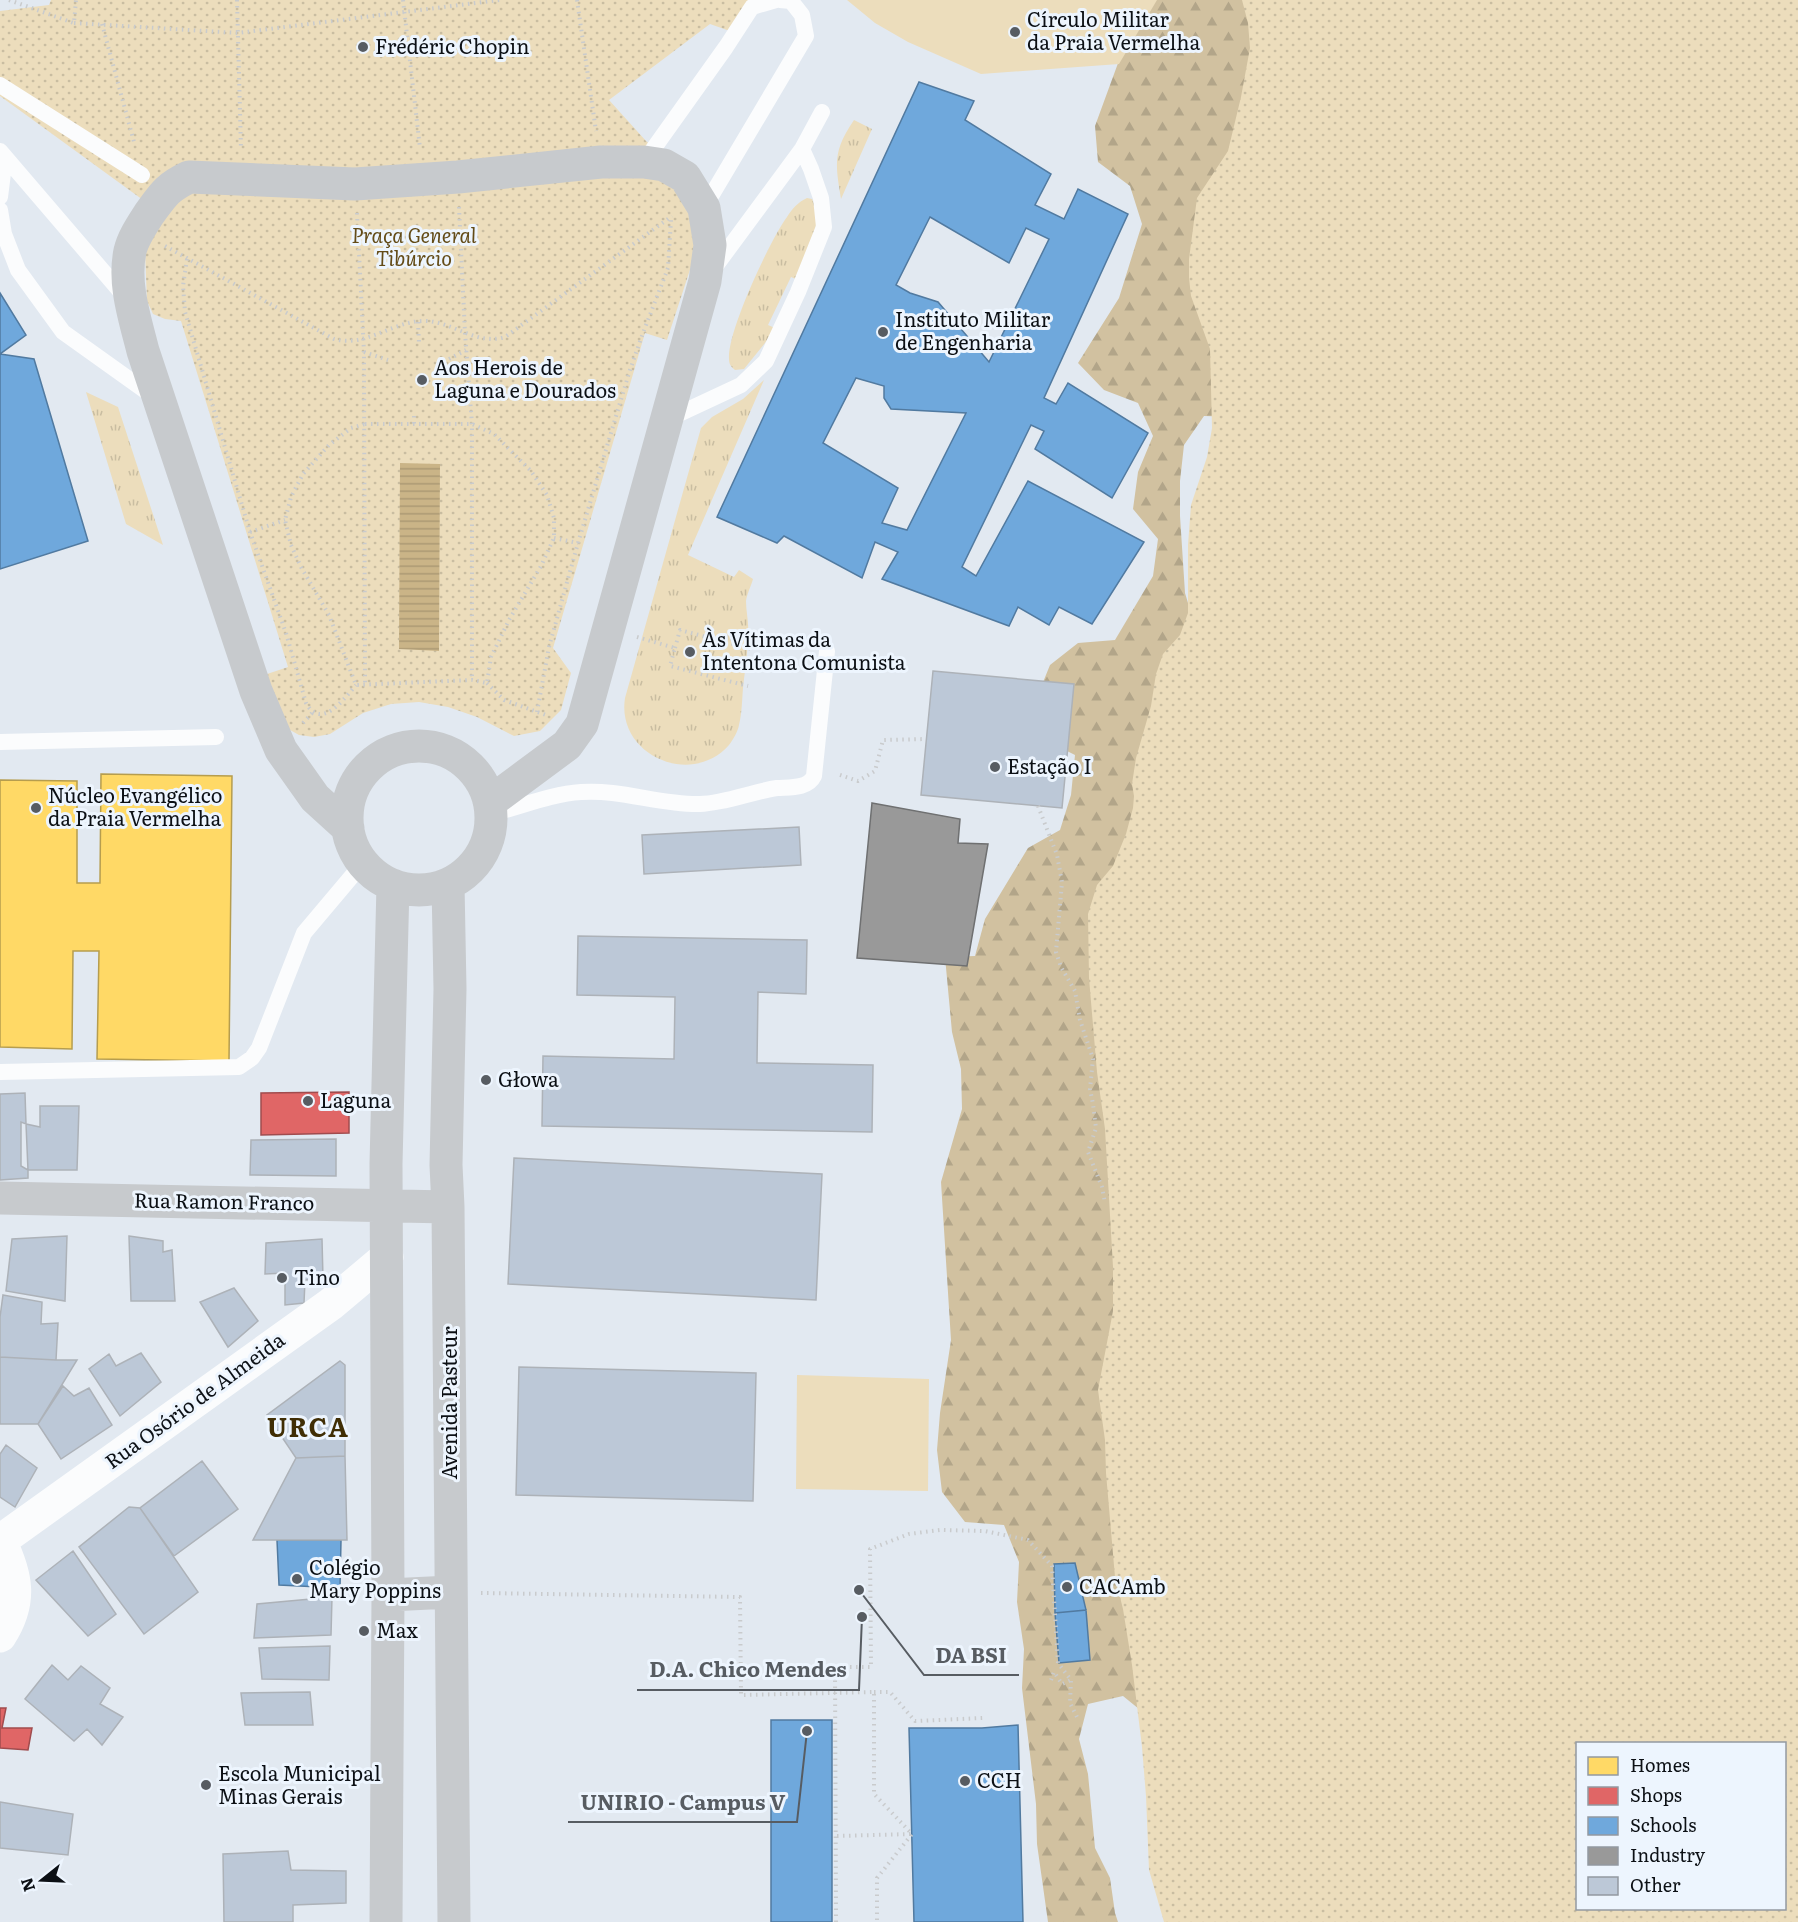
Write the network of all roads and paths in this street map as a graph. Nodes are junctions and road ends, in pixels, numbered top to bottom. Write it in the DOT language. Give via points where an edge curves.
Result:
graph roads {
  1 [pos="9,0"];
  2 [pos="76,0"];
  3 [pos="237,0"];
  4 [pos="403,0"];
  5 [pos="500,0"];
  6 [pos="577,0"];
  7 [pos="778,0"];
  8 [pos="405,12"];
  9 [pos="74,23"];
  10 [pos="102,24"];
  11 [pos="238,33"];
  12 [pos="0,85"];
  13 [pos="822,112"];
  14 [pos="802,149"];
  15 [pos="2,154"];
  16 [pos="601,162"];
  17 [pos="645,162"];
  18 [pos="142,174"];
  19 [pos="458,177"];
  20 [pos="423,179"];
  21 [pos="242,180"];
  22 [pos="355,184"];
  23 [pos="0,197"];
  24 [pos="701,203"];
  25 [pos="0,210"];
  26 [pos="672,216"];
  27 [pos="139,230"];
  28 [pos="187,258"];
  29 [pos="705,281"];
  30 [pos="131,304"];
  31 [pos="417,322"];
  32 [pos="465,333"];
  33 [pos="364,339"];
  34 [pos="418,343"];
  35 [pos="466,350"];
  36 [pos="364,352"];
  37 [pos="449,359"];
  38 [pos="388,360"];
  39 [pos="159,400"];
  40 [pos="414,416"];
  41 [pos="665,421"];
  42 [pos="365,424"];
  43 [pos="414,424"];
  44 [pos="472,424"];
  45 [pos="285,520"];
  46 [pos="250,532"];
  47 [pos="554,538"];
  48 [pos="578,543"];
  49 [pos="636,637"];
  50 [pos="675,648"];
  51 [pos="752,649"];
  52 [pos="827,651"];
  53 [pos="472,680"];
  54 [pos="365,683"];
  55 [pos="487,683"];
  56 [pos="356,685"];
  57 [pos="748,686"];
  58 [pos="537,712"];
  59 [pos="582,724"];
  60 [pos="216,737"];
  61 [pos="926,739"];
  62 [pos="0,742"];
  63 [pos="840,775"];
  64 [pos="1038,806"];
  65 [pos="490,808"];
  66 [pos="348,828"];
  67 [pos="363,863"];
  68 [pos="448,884"];
  69 [pos="393,885"];
  70 [pos="0,1072"];
  71 [pos="0,1198"];
  72 [pos="1105,1203"];
  73 [pos="387,1206"];
  74 [pos="448,1208"];
  75 [pos="387,1257"];
  76 [pos="0,1541"];
  77 [pos="451,1592"];
  78 [pos="388,1595"];
  79 [pos="0,1636"];
  80 [pos="1051,1680"];
  81 [pos="1071,1680"];
  82 [pos="874,1692"];
  83 [pos="836,1694"];
  84 [pos="1077,1717"];
  85 [pos="983,1718"];
  86 [pos="912,1834"];
  87 [pos="837,1836"];
  88 [pos="386,1922"];
  89 [pos="454,1922"];
  90 [pos="836,1922"];
  91 [pos="877,1922"];
  1 -- 9 [label="path"];
  2 -- 9 [label="path"];
  3 -- 11 [label="path"];
  4 -- 8 [label="path"];
  5 -- 8 [label="path"];
  6 -- 16 [label="path"];
  7 -- 17 [label="lane" via="752,7"];
  7 -- 24 [label="lane" via="791,2 802,15 806,36"];
  8 -- 11 [label="path"];
  8 -- 20 [label="path"];
  9 -- 10 [label="path"];
  10 -- 11 [label="path"];
  10 -- 18 [label="path"];
  11 -- 21 [label="path"];
  12 -- 18 [label="lane"];
  13 -- 14 [label="lane"];
  14 -- 29 [label="lane"];
  14 -- 41 [label="lane" via="821,198 824,227 766,361 741,385"];
  15 -- 23 [label="lane"];
  15 -- 30 [label="lane"];
  16 -- 17 [label="street"];
  16 -- 19 [label="street"];
  17 -- 24 [label="street" via="664,165 685,177"];
  19 -- 20 [label="street"];
  19 -- 32 [label="path"];
  20 -- 22 [label="street"];
  21 -- 22 [label="street"];
  21 -- 27 [label="street" via="189,177 172,185"];
  22 -- 33 [label="path"];
  24 -- 26 [label="path"];
  24 -- 29 [label="street" via="710,244"];
  25 -- 39 [label="lane" via="4,234 18,270 63,332"];
  26 -- 32 [label="path" via="505,337 488,339"];
  26 -- 48 [label="path" via="668,268 629,373"];
  27 -- 28 [label="path"];
  27 -- 30 [label="street" via="130,250"];
  28 -- 33 [label="path" via="334,339"];
  28 -- 46 [label="path" via="185,312"];
  29 -- 41 [label="street"];
  30 -- 39 [label="street"];
  31 -- 32 [label="path" via="445,324"];
  31 -- 33 [label="path"];
  31 -- 34 [label="path"];
  32 -- 35 [label="path"];
  33 -- 36 [label="path"];
  35 -- 37 [label="path"];
  35 -- 44 [label="path"];
  36 -- 38 [label="path"];
  36 -- 42 [label="path"];
  39 -- 66 [label="street" via="256,691 281,750 315,798"];
  40 -- 43 [label="path"];
  41 -- 59 [label="street"];
  42 -- 43 [label="path"];
  42 -- 45 [label="path" via="351,428 329,445 303,474"];
  42 -- 54 [label="path"];
  43 -- 44 [label="path"];
  44 -- 47 [label="path" via="494,434 531,471 547,495 554,518"];
  44 -- 53 [label="path"];
  45 -- 46 [label="path"];
  45 -- 56 [label="path" via="291,545 329,615"];
  46 -- 56 [label="path" via="309,708 318,714 329,712"];
  47 -- 48 [label="path"];
  47 -- 55 [label="path" via="491,657"];
  48 -- 58 [label="path" via="549,647"];
  49 -- 50 [label="path"];
  50 -- 51 [label="path" via="680,630"];
  50 -- 57 [label="path" via="670,666"];
  52 -- 65 [label="lane" via="814,776 810,783 714,803 581,792"];
  53 -- 54 [label="path"];
  53 -- 55 [label="path"];
  54 -- 56 [label="path"];
  55 -- 58 [label="path" via="504,700"];
  58 -- 59 [label="path"];
  59 -- 65 [label="street" via="567,744"];
  60 -- 62 [label="lane"];
  61 -- 63 [label="path" via="883,740 875,771 858,781"];
  64 -- 72 [label="path" via="1057,855 1062,882 1056,952 1076,991 1080,1020 1093,1059 1090,1089 1096,1128 1088,1152"];
  65 -- 66 [label="street" via="480,779 464,761 442,749 418,745 395,750 374,762 358,780 349,803"];
  65 -- 68 [label="street" via="490,831 475,863"];
  66 -- 67 [label="street"];
  67 -- 69 [label="street"];
  67 -- 70 [label="lane" via="304,933 259,1047 239,1067"];
  68 -- 69 [label="street" via="430,889"];
  68 -- 74 [label="street, Avenida Pasteur"];
  69 -- 73 [label="street"];
  71 -- 73 [label="street, Rua Ramon Franco"];
  73 -- 74 [label="street, Rua Ramon Franco"];
  73 -- 75 [label="street"];
  74 -- 77 [label="street, Avenida Pasteur"];
  75 -- 76 [label="street, Rua Osório de Almeida" via="331,1304"];
  75 -- 78 [label="street"];
  76 -- 79 [label="street" via="12,1566 15,1595 9,1622"];
  77 -- 78 [label="street"];
  77 -- 83 [label="path" via="740,1597 741,1695"];
  77 -- 89 [label="street, Avenida Pasteur"];
  78 -- 88 [label="street"];
  80 -- 81 [label="path" via="1054,1672 1062,1684"];
  81 -- 83 [label="path" via="1058,1663 1052,1566 1028,1540 985,1531 940,1530 909,1534 870,1549 871,1667 835,1667"];
  81 -- 84 [label="path" via="1070,1703"];
  82 -- 83 [label="path"];
  82 -- 85 [label="path" via="890,1692 915,1721"];
  82 -- 86 [label="path" via="874,1794"];
  83 -- 87 [label="path"];
  86 -- 87 [label="path"];
  86 -- 91 [label="path" via="877,1878"];
  87 -- 90 [label="path"];
}
